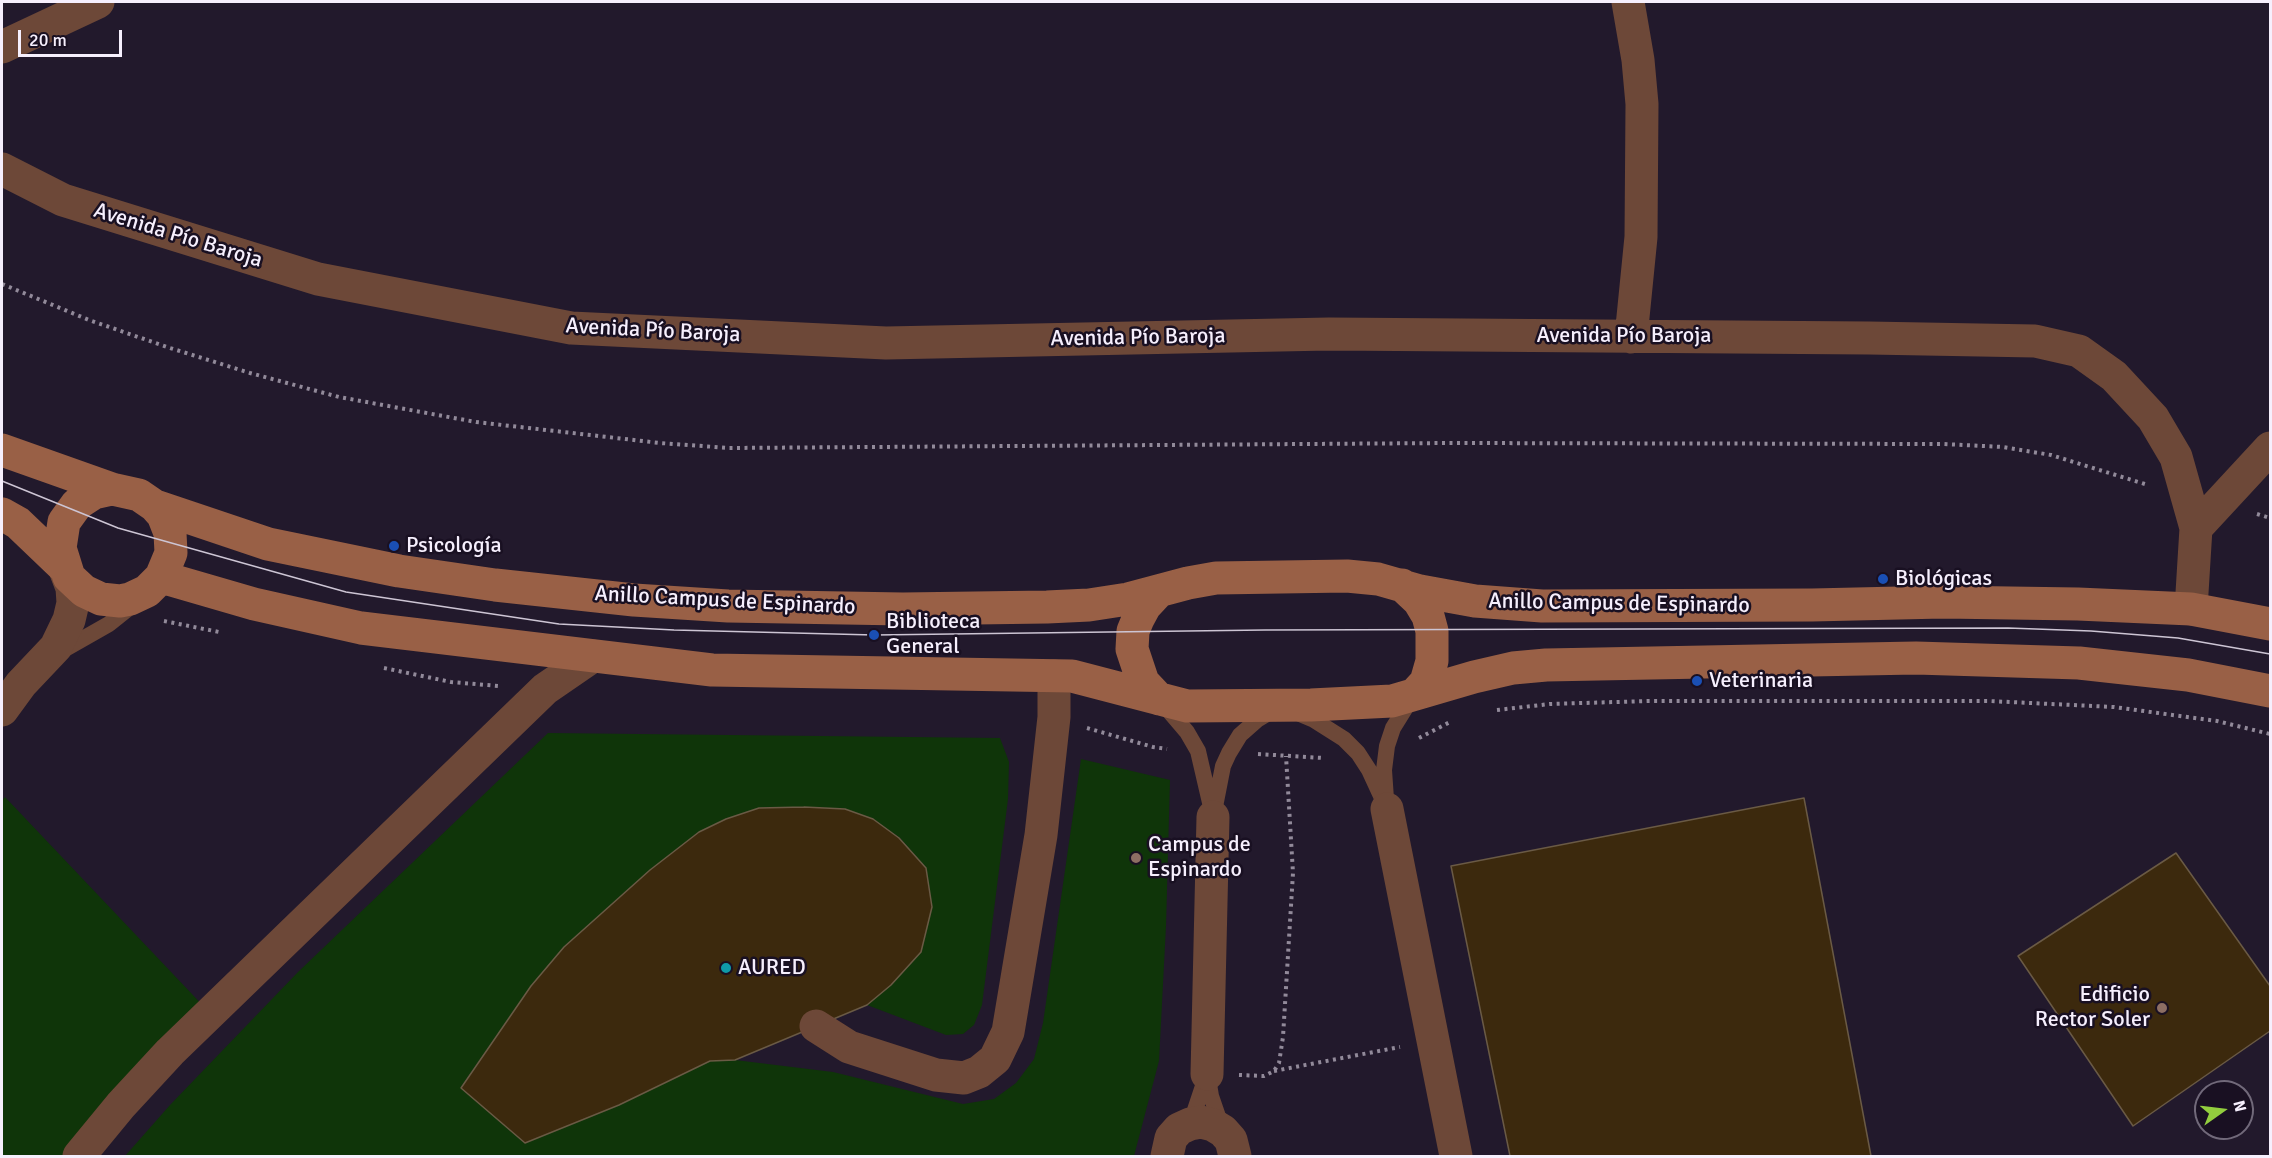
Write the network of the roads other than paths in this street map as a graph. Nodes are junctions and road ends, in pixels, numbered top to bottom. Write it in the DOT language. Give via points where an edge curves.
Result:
graph roads {
  1 [pos="98,2"];
  2 [pos="1628,2"];
  3 [pos="2,47"];
  4 [pos="2,168"];
  5 [pos="1631,337"];
  6 [pos="2271,448"];
  7 [pos="2,450"];
  8 [pos="112,489"];
  9 [pos="155,506"];
  10 [pos="2192,513"];
  11 [pos="2,514"];
  12 [pos="64,567"];
  13 [pos="154,584"];
  14 [pos="1411,588"];
  15 [pos="1143,595"];
  16 [pos="2191,609"];
  17 [pos="2271,624"];
  18 [pos="593,656"];
  19 [pos="45,662"];
  20 [pos="1054,676"];
  21 [pos="2271,691"];
  22 [pos="1415,694"];
  23 [pos="1159,699"];
  24 [pos="1281,706"];
  25 [pos="2,710"];
  26 [pos="1387,809"];
  27 [pos="1213,817"];
  28 [pos="816,1026"];
  29 [pos="1207,1074"];
  30 [pos="1173,1143"];
  31 [pos="1229,1144"];
  32 [pos="79,1156"];
  33 [pos="1456,1156"];
  1 -- 3 [label="street"];
  2 -- 5 [label="street" via="1642,104 1641,237"];
  4 -- 5 [label="street, Avenida Pío Baroja" via="63,200 318,279 571,328 886,343 1329,334"];
  5 -- 10 [label="street, Avenida Pío Baroja" via="2035,341 2079,351 2114,376 2153,418 2176,457"];
  6 -- 10 [label="street"];
  7 -- 8 [label="main road, Anillo Campus de Espinardo"];
  8 -- 9 [label="main road, Anillo Campus de Espinardo" via="139,495"];
  8 -- 12 [label="main road" via="94,493 77,504 64,522 60,548"];
  9 -- 13 [label="main road" via="170,533 171,553"];
  9 -- 15 [label="main road, Anillo Campus de Espinardo" via="268,544 399,571 634,600 728,606 1047,608"];
  10 -- 16 [label="street"];
  11 -- 12 [label="main road" via="18,523"];
  12 -- 13 [label="main road" via="84,591 100,599 130,599"];
  12 -- 19 [label="street" via="73,603 65,629"];
  13 -- 18 [label="main road" via="361,628"];
  13 -- 19 [label="lane" via="116,619"];
  14 -- 15 [label="main road, Anillo Campus de Espinardo" via="1347,576 1216,578"];
  14 -- 16 [label="main road, Anillo Campus de Espinardo" via="1474,601 1542,606 1943,602"];
  14 -- 22 [label="main road" via="1432,631 1432,661 1426,682"];
  15 -- 23 [label="main road" via="1145,606 1133,631 1132,649 1143,682"];
  16 -- 17 [label="main road, Anillo Campus de Espinardo"];
  18 -- 20 [label="main road" via="712,669"];
  18 -- 32 [label="street" via="545,689 170,1052"];
  19 -- 25 [label="street" via="21,684"];
  20 -- 23 [label="main road" via="1096,681"];
  20 -- 28 [label="street" via="1054,717 1041,835 1008,1032 995,1059 964,1078 936,1075 849,1047"];
  21 -- 22 [label="main road" via="2188,675 2079,663 1916,658 1513,668"];
  22 -- 24 [label="main road" via="1392,701"];
  22 -- 26 [label="lane" via="1398,718 1387,746"];
  23 -- 24 [label="main road" via="1187,706"];
  23 -- 27 [label="lane" via="1198,751"];
  24 -- 26 [label="lane" via="1344,739 1369,770"];
  24 -- 27 [label="lane" via="1240,735 1223,766"];
  26 -- 33 [label="street"];
  27 -- 29 [label="street"];
  29 -- 30 [label="lane" via="1194,1113"];
  29 -- 31 [label="lane"];
  30 -- 31 [label="street" via="1190,1124 1201,1122 1213,1125"];
}
